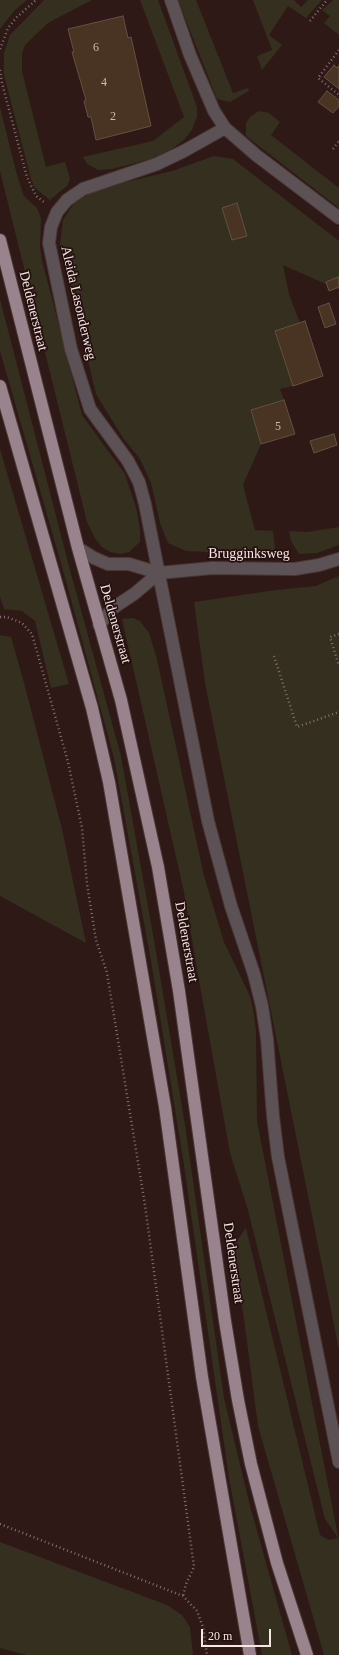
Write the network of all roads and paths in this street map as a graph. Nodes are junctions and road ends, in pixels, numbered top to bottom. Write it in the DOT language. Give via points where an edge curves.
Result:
graph roads {
  1 [pos="36,0"];
  2 [pos="171,0"];
  3 [pos="327,0"];
  4 [pos="310,21"];
  5 [pos="0,49"];
  6 [pos="339,50"];
  7 [pos="0,70"];
  8 [pos="339,95"];
  9 [pos="225,128"];
  10 [pos="339,141"];
  11 [pos="333,149"];
  12 [pos="57,212"];
  13 [pos="339,218"];
  14 [pos="0,240"];
  15 [pos="0,386"];
  16 [pos="78,548"];
  17 [pos="339,559"];
  18 [pos="159,574"];
  19 [pos="0,617"];
  20 [pos="100,625"];
  21 [pos="339,634"];
  22 [pos="274,656"];
  23 [pos="339,666"];
  24 [pos="339,712"];
  25 [pos="339,1462"];
  26 [pos="0,1524"];
  27 [pos="183,1596"];
  28 [pos="207,1655"];
  29 [pos="250,1655"];
  30 [pos="307,1655"];
  1 -- 5 [label="path" via="8,28"];
  2 -- 9 [label="street" via="190,55 214,111"];
  3 -- 4 [label="path"];
  6 -- 8 [label="path" via="318,78"];
  7 -- 12 [label="path" via="27,177 36,196"];
  9 -- 12 [label="street, Aleida Lasonderweg" via="157,164 83,189 67,200"];
  9 -- 13 [label="street"];
  10 -- 11 [label="path"];
  12 -- 18 [label="street, Aleida Lasonderweg" via="51,227 49,243 71,349 90,409 128,461 139,482"];
  14 -- 16 [label="main road, Deldenerstraat"];
  15 -- 29 [label="main road" via="92,708 109,782 165,1107 202,1377"];
  16 -- 18 [label="street, Brugginksweg" via="108,564 129,564"];
  16 -- 20 [label="main road, Deldenerstraat"];
  17 -- 18 [label="street, Brugginksweg" via="295,569 212,568"];
  18 -- 20 [label="street" via="114,608"];
  18 -- 25 [label="street" via="208,821 262,1006 278,1157"];
  19 -- 27 [label="path" via="22,623 32,634 68,762 82,828 90,905 96,940 108,980 145,1205 194,1567"];
  20 -- 30 [label="main road, Deldenerstraat" via="121,700 158,867 180,998 226,1321 251,1464 277,1563"];
  21 -- 23 [label="path" via="330,637"];
  22 -- 24 [label="path" via="297,727"];
  26 -- 27 [label="path"];
  27 -- 28 [label="path" via="198,1611"];
}
